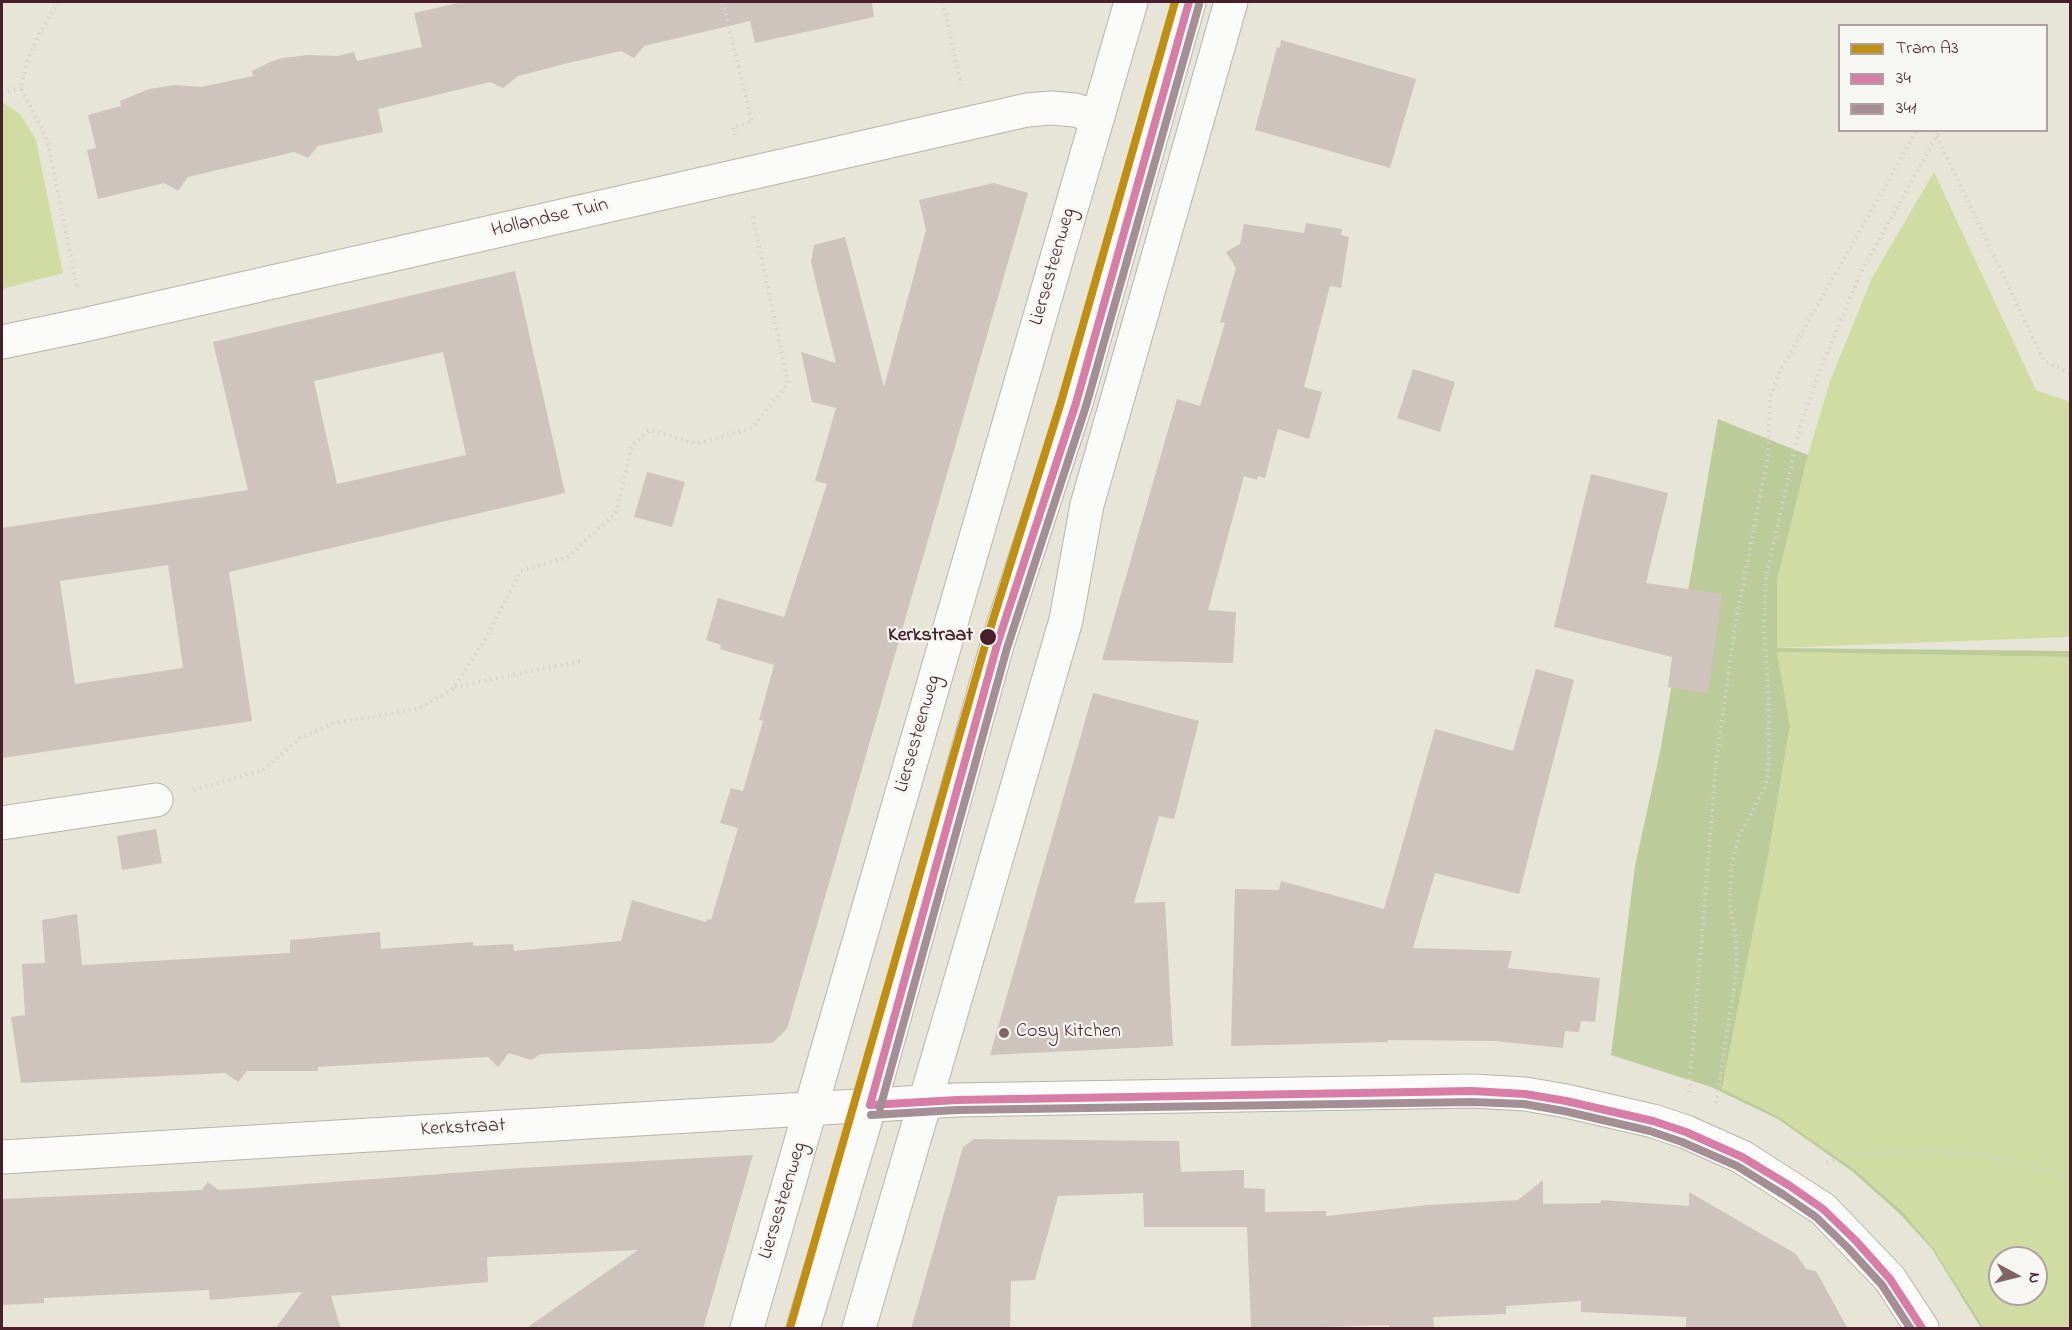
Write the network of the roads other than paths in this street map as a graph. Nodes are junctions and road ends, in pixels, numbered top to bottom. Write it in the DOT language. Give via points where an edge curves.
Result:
graph roads {
  1 [pos="1131,2"];
  2 [pos="1189,2"];
  3 [pos="1231,2"];
  4 [pos="1098,117"];
  5 [pos="2,342"];
  6 [pos="156,800"];
  7 [pos="2,823"];
  8 [pos="925,1102"];
  9 [pos="870,1105"];
  10 [pos="812,1109"];
  11 [pos="2,1157"];
  12 [pos="747,1329"];
  13 [pos="803,1329"];
  14 [pos="859,1329"];
  15 [pos="1922,1329"];
  1 -- 4 [label="street, Liersesteenweg"];
  2 -- 9 [label="street" via="1076,403 997,645"];
  3 -- 8 [label="street" via="1087,505 1066,620"];
  4 -- 5 [label="street, Hollandse Tuin" via="1075,110 1027,110"];
  4 -- 10 [label="street, Liersesteenweg"];
  6 -- 7 [label="street"];
  8 -- 9 [label="street, Kerkstraat"];
  8 -- 14 [label="street"];
  8 -- 15 [label="street, Kerkstraat" via="1472,1091 1566,1101 1653,1121 1742,1157 1823,1209 1890,1279"];
  9 -- 10 [label="street, Kerkstraat"];
  9 -- 13 [label="street"];
  10 -- 11 [label="street, Kerkstraat"];
  10 -- 12 [label="street, Liersesteenweg"];
}
